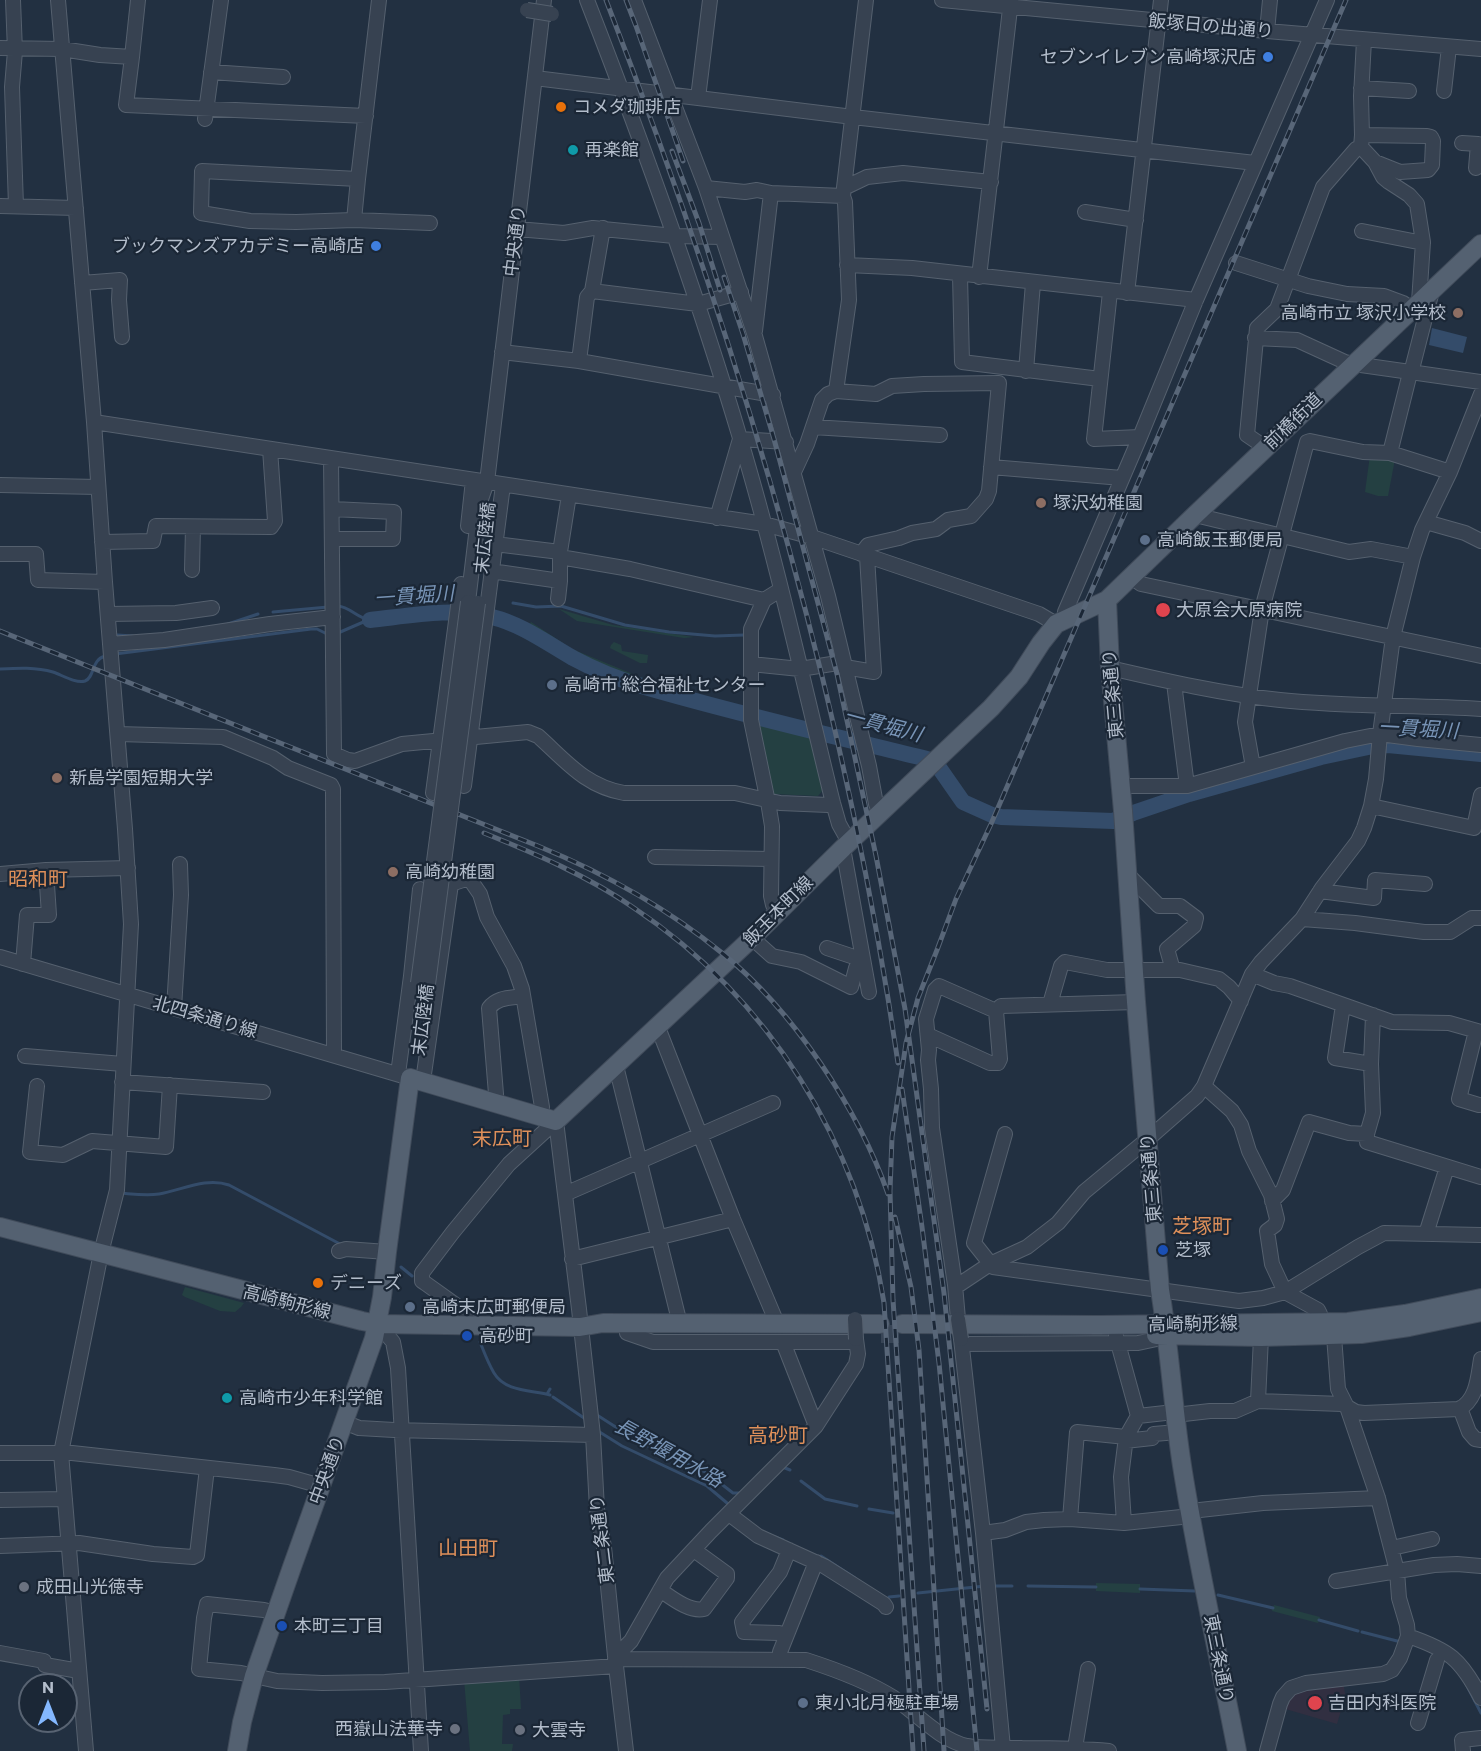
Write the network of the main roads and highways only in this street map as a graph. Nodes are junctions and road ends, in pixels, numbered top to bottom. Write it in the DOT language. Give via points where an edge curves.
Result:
graph roads {
  1 [pos="1481,244"];
  2 [pos="1107,600"];
  3 [pos="411,1078"];
  4 [pos="0,1227"];
  5 [pos="1481,1298"];
  6 [pos="1481,1312"];
  7 [pos="378,1324"];
  8 [pos="880,1329"];
  9 [pos="902,1329"];
  10 [pos="1167,1330"];
  11 [pos="237,1751"];
  12 [pos="1237,1751"];
  1 -- 2 [label="main road, 前橋街道"];
  2 -- 3 [label="main road, 飯玉本町線" via="1060,622 991,708 616,1066 548,1118"];
  2 -- 10 [label="main road, 東三条通り" via="1136,1002 1160,1290"];
  3 -- 7 [label="main road, 中央通り"];
  4 -- 7 [label="main road, 高崎駒形線"];
  5 -- 10 [label="main road, 高崎駒形線" via="1348,1322"];
  6 -- 10 [label="main road, 高崎駒形線" via="1334,1336 1261,1337"];
  7 -- 8 [label="main road, 高崎駒形線" via="580,1327 603,1323"];
  7 -- 11 [label="main road, 中央通り" via="254,1676"];
  9 -- 10 [label="main road, 高崎駒形線" via="1117,1334"];
  10 -- 12 [label="main road, 東三条通り" via="1175,1420"];
}
